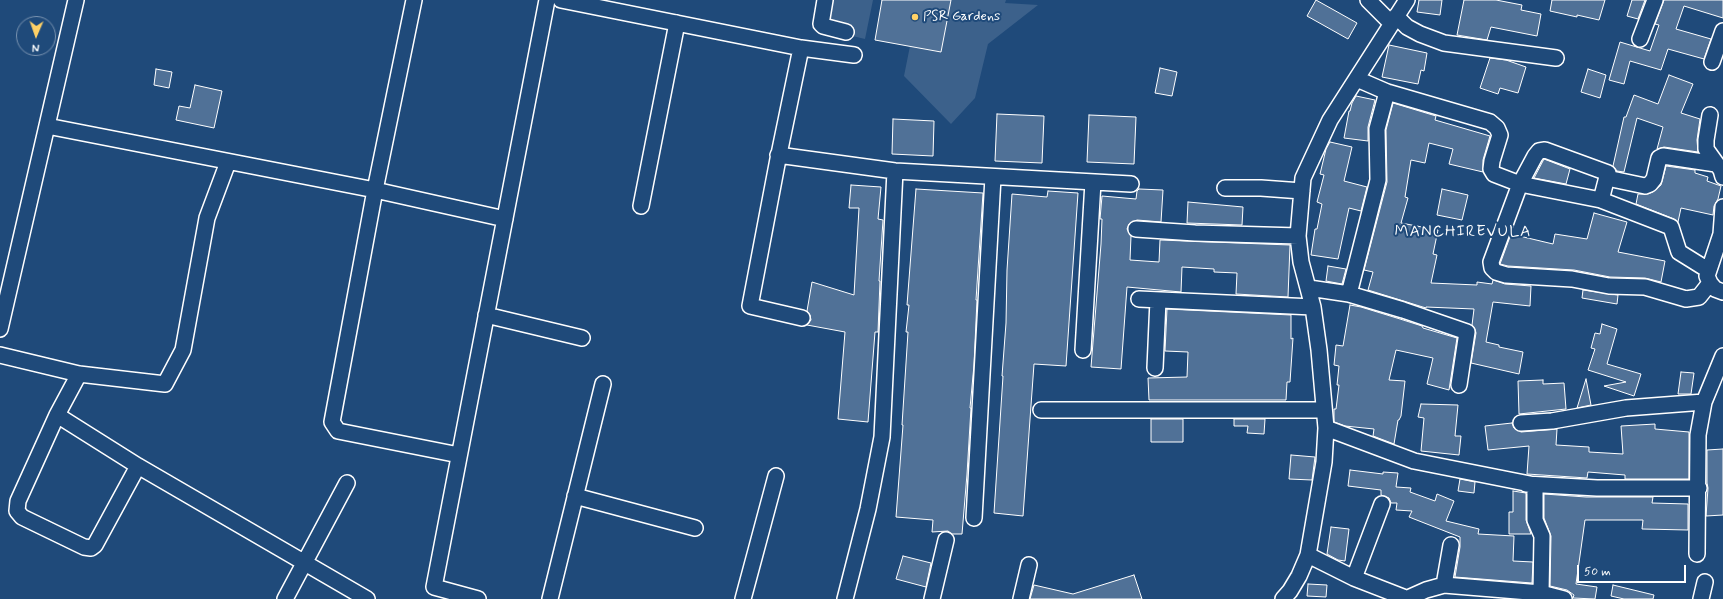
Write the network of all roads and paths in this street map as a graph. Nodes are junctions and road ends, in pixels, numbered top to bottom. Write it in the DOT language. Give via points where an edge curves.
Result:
graph roads {
  1 [pos="76,0"];
  2 [pos="414,0"];
  3 [pos="547,0"];
  4 [pos="561,0"];
  5 [pos="825,0"];
  6 [pos="1368,0"];
  7 [pos="1406,0"];
  8 [pos="1654,0"];
  9 [pos="1394,20"];
  10 [pos="677,23"];
  11 [pos="1723,31"];
  12 [pos="846,32"];
  13 [pos="1640,39"];
  14 [pos="801,48"];
  15 [pos="854,55"];
  16 [pos="1556,58"];
  17 [pos="1712,62"];
  18 [pos="1357,79"];
  19 [pos="1387,92"];
  20 [pos="1710,115"];
  21 [pos="47,126"];
  22 [pos="778,155"];
  23 [pos="228,162"];
  24 [pos="1720,170"];
  25 [pos="895,172"];
  26 [pos="993,177"];
  27 [pos="1607,178"];
  28 [pos="1093,182"];
  29 [pos="1131,184"];
  30 [pos="1520,184"];
  31 [pos="1225,188"];
  32 [pos="375,190"];
  33 [pos="1302,191"];
  34 [pos="1601,200"];
  35 [pos="641,206"];
  36 [pos="1723,206"];
  37 [pos="505,219"];
  38 [pos="1136,229"];
  39 [pos="1722,235"];
  40 [pos="1298,236"];
  41 [pos="1709,276"];
  42 [pos="1309,288"];
  43 [pos="1723,292"];
  44 [pos="1349,294"];
  45 [pos="1139,299"];
  46 [pos="1158,300"];
  47 [pos="1313,307"];
  48 [pos="486,315"];
  49 [pos="802,318"];
  50 [pos="0,329"];
  51 [pos="582,338"];
  52 [pos="1083,350"];
  53 [pos="0,355"];
  54 [pos="1723,356"];
  55 [pos="1155,368"];
  56 [pos="79,374"];
  57 [pos="603,384"];
  58 [pos="1459,385"];
  59 [pos="1704,402"];
  60 [pos="1041,410"];
  61 [pos="1323,410"];
  62 [pos="57,415"];
  63 [pos="1521,423"];
  64 [pos="1326,428"];
  65 [pos="459,456"];
  66 [pos="138,466"];
  67 [pos="776,476"];
  68 [pos="1496,483"];
  69 [pos="347,484"];
  70 [pos="1535,485"];
  71 [pos="1699,488"];
  72 [pos="576,496"];
  73 [pos="1382,504"];
  74 [pos="974,518"];
  75 [pos="695,528"];
  76 [pos="946,540"];
  77 [pos="1451,545"];
  78 [pos="1697,554"];
  79 [pos="1308,555"];
  80 [pos="305,564"];
  81 [pos="1029,565"];
  82 [pos="1354,578"];
  83 [pos="1705,582"];
  84 [pos="1444,585"];
  85 [pos="1541,593"];
  86 [pos="285,599"];
  87 [pos="367,599"];
  88 [pos="478,599"];
  89 [pos="550,599"];
  90 [pos="743,599"];
  91 [pos="845,599"];
  92 [pos="932,599"];
  93 [pos="1021,599"];
  94 [pos="1282,599"];
  95 [pos="1408,599"];
  96 [pos="1564,599"];
  97 [pos="1701,599"];
  1 -- 21 [label="street"];
  2 -- 32 [label="street"];
  3 -- 37 [label="street"];
  4 -- 10 [label="street"];
  5 -- 12 [label="street" via="821,24"];
  6 -- 9 [label="street"];
  7 -- 9 [label="street"];
  8 -- 13 [label="street"];
  9 -- 16 [label="street" via="1420,34 1444,42"];
  9 -- 18 [label="street"];
  10 -- 14 [label="street"];
  10 -- 35 [label="street"];
  11 -- 17 [label="street"];
  14 -- 15 [label="street"];
  14 -- 22 [label="street"];
  18 -- 19 [label="street"];
  18 -- 33 [label="street" via="1330,120 1303,178"];
  19 -- 30 [label="street" via="1490,122 1500,135 1491,169 1494,174"];
  19 -- 44 [label="street" via="1377,128 1378,180"];
  20 -- 24 [label="street" via="1706,149"];
  21 -- 23 [label="street"];
  21 -- 50 [label="street"];
  22 -- 25 [label="street"];
  22 -- 49 [label="street" via="750,306"];
  23 -- 32 [label="street"];
  23 -- 56 [label="street" via="207,218 183,350 165,384"];
  24 -- 27 [label="street" via="1663,156 1659,158 1654,179 1645,186"];
  25 -- 26 [label="street"];
  25 -- 91 [label="street" via="882,437 868,509"];
  26 -- 28 [label="street"];
  26 -- 74 [label="street"];
  27 -- 30 [label="street" via="1608,173 1543,150 1534,156"];
  27 -- 34 [label="street"];
  28 -- 29 [label="street"];
  28 -- 52 [label="street"];
  30 -- 34 [label="street"];
  30 -- 41 [label="street" via="1491,262 1496,272 1506,275 1572,279 1610,286 1645,286 1686,299 1699,297"];
  31 -- 33 [label="street"];
  32 -- 37 [label="street"];
  32 -- 65 [label="street" via="332,422 338,431"];
  33 -- 40 [label="street"];
  34 -- 41 [label="street" via="1671,227 1679,252"];
  36 -- 39 [label="street"];
  37 -- 48 [label="street"];
  38 -- 40 [label="street"];
  39 -- 41 [label="street"];
  40 -- 42 [label="street" via="1301,262"];
  41 -- 43 [label="street" via="1715,289"];
  42 -- 44 [label="street"];
  42 -- 47 [label="street"];
  44 -- 58 [label="street" via="1467,332"];
  45 -- 46 [label="street"];
  46 -- 47 [label="street"];
  46 -- 55 [label="street"];
  47 -- 61 [label="street"];
  48 -- 51 [label="street"];
  48 -- 65 [label="street"];
  53 -- 56 [label="street"];
  54 -- 59 [label="street"];
  56 -- 62 [label="street"];
  57 -- 72 [label="street"];
  59 -- 63 [label="street" via="1626,408 1552,421"];
  59 -- 71 [label="street" via="1698,435"];
  60 -- 61 [label="street"];
  61 -- 64 [label="street"];
  62 -- 66 [label="street"];
  62 -- 66 [label="street" via="18,501 17,511 22,517 91,548"];
  64 -- 70 [label="street" via="1414,461"];
  64 -- 79 [label="street" via="1324,462"];
  65 -- 88 [label="street" via="434,587"];
  66 -- 80 [label="street"];
  67 -- 90 [label="street"];
  68 -- 70 [label="street"];
  69 -- 80 [label="street"];
  70 -- 71 [label="street"];
  70 -- 85 [label="street" via="1535,520 1542,536"];
  71 -- 78 [label="street"];
  72 -- 75 [label="street"];
  72 -- 89 [label="street"];
  73 -- 82 [label="street"];
  76 -- 92 [label="street"];
  77 -- 84 [label="street"];
  79 -- 82 [label="street"];
  79 -- 94 [label="street" via="1299,576"];
  80 -- 86 [label="street"];
  80 -- 87 [label="street"];
  81 -- 93 [label="street"];
  82 -- 95 [label="street"];
  83 -- 97 [label="street"];
  84 -- 85 [label="street"];
  84 -- 95 [label="street"];
  85 -- 96 [label="street"];
}
